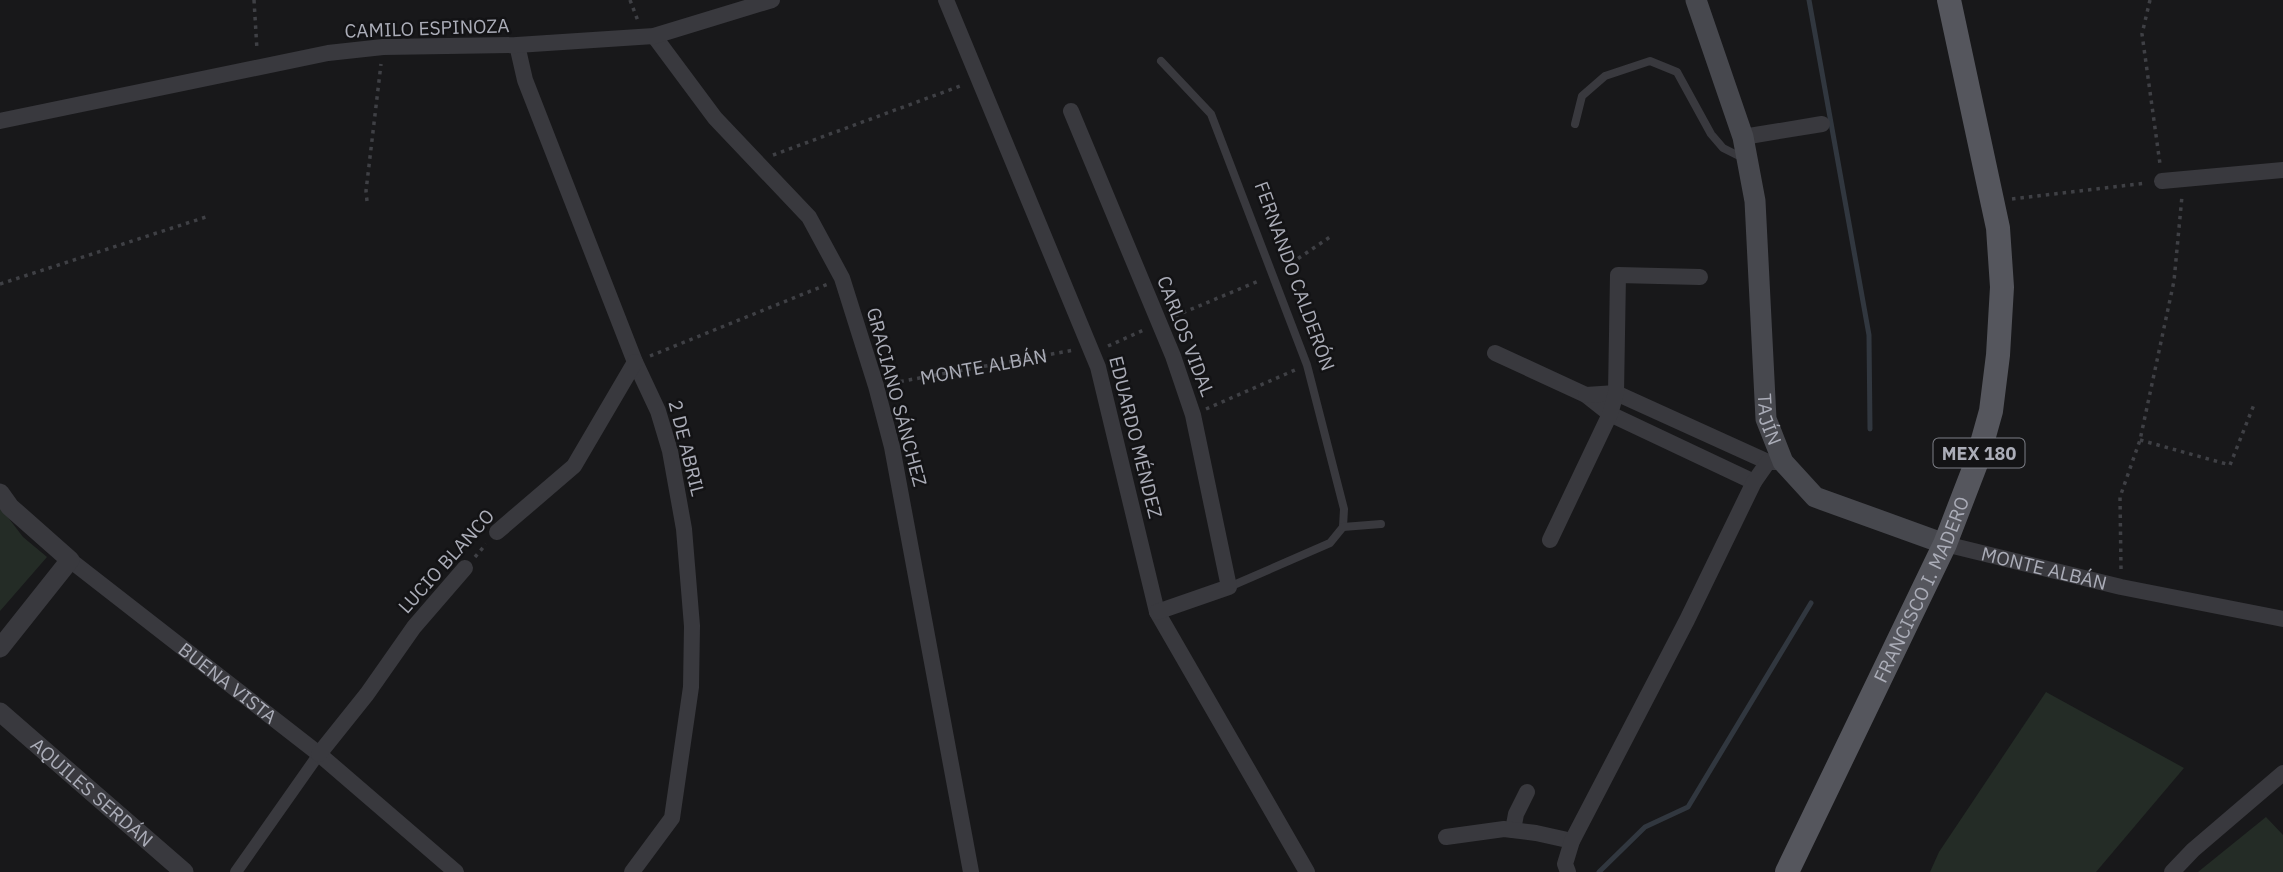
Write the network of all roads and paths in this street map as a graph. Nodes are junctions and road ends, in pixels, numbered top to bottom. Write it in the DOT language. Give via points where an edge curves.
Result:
graph roads {
  1 [pos="254,0"];
  2 [pos="772,0"];
  3 [pos="946,0"];
  4 [pos="1696,0"];
  5 [pos="1949,0"];
  6 [pos="2150,0"];
  7 [pos="654,36"];
  8 [pos="517,45"];
  9 [pos="383,47"];
  10 [pos="1161,61"];
  11 [pos="258,67"];
  12 [pos="980,79"];
  13 [pos="1071,111"];
  14 [pos="0,121"];
  15 [pos="1575,124"];
  16 [pos="1822,124"];
  17 [pos="1743,137"];
  18 [pos="1747,160"];
  19 [pos="758,161"];
  20 [pos="2283,170"];
  21 [pos="2184,180"];
  22 [pos="2162,181"];
  23 [pos="367,201"];
  24 [pos="1993,202"];
  25 [pos="209,216"];
  26 [pos="1330,237"];
  27 [pos="1274,275"];
  28 [pos="1700,276"];
  29 [pos="842,278"];
  30 [pos="0,284"];
  31 [pos="1159,323"];
  32 [pos="1092,350"];
  33 [pos="1495,353"];
  34 [pos="635,362"];
  35 [pos="1307,365"];
  36 [pos="876,386"];
  37 [pos="1616,393"];
  38 [pos="1586,395"];
  39 [pos="2255,402"];
  40 [pos="1610,414"];
  41 [pos="1193,415"];
  42 [pos="1690,426"];
  43 [pos="2140,440"];
  44 [pos="1678,446"];
  45 [pos="1775,462"];
  46 [pos="1754,482"];
  47 [pos="0,493"];
  48 [pos="1381,524"];
  49 [pos="1343,527"];
  50 [pos="497,532"];
  51 [pos="1550,540"];
  52 [pos="1945,544"];
  53 [pos="70,560"];
  54 [pos="466,568"];
  55 [pos="1229,587"];
  56 [pos="2121,587"];
  57 [pos="1157,612"];
  58 [pos="2283,619"];
  59 [pos="0,648"];
  60 [pos="0,712"];
  61 [pos="319,754"];
  62 [pos="2283,773"];
  63 [pos="1527,792"];
  64 [pos="1513,830"];
  65 [pos="1446,837"];
  66 [pos="1572,841"];
  67 [pos="1567,868"];
  68 [pos="184,872"];
  69 [pos="236,872"];
  70 [pos="456,872"];
  71 [pos="632,872"];
  72 [pos="971,872"];
  73 [pos="1307,872"];
  74 [pos="1787,872"];
  75 [pos="2172,872"];
  1 -- 11 [label="path"];
  2 -- 7 [label="street, CAMILO ESPINOZA"];
  3 -- 12 [label="street, EDUARDO MÉNDEZ"];
  4 -- 17 [label="main road, TAJÍN"];
  5 -- 24 [label="main road, FRANCISCO I. MADERO / MEX 180"];
  6 -- 22 [label="path" via="2142,34"];
  7 -- 8 [label="street, CAMILO ESPINOZA"];
  7 -- 19 [label="street, GRACIANO SÁNCHEZ" via="715,118"];
  8 -- 9 [label="street, CAMILO ESPINOZA"];
  8 -- 34 [label="street, 2 DE ABRIL" via="525,79"];
  9 -- 11 [label="street, CAMILO ESPINOZA"];
  9 -- 23 [label="path"];
  10 -- 27 [label="lane, FERNANDO CALDERÓN" via="1211,114"];
  11 -- 14 [label="street, CAMILO ESPINOZA"];
  12 -- 19 [label="path"];
  12 -- 32 [label="street, EDUARDO MÉNDEZ"];
  13 -- 31 [label="street, CARLOS VIDAL"];
  15 -- 18 [label="lane" via="1582,96 1605,76 1650,61 1676,72 1723,149"];
  16 -- 17 [label="street"];
  17 -- 18 [label="main road, TAJÍN"];
  18 -- 45 [label="main road, TAJÍN" via="1755,201 1766,419"];
  19 -- 29 [label="street, GRACIANO SÁNCHEZ" via="809,217"];
  20 -- 21 [label="street"];
  21 -- 22 [label="street"];
  21 -- 43 [label="path" via="2174,281"];
  22 -- 24 [label="path"];
  24 -- 52 [label="main road, FRANCISCO I. MADERO / MEX 180" via="2002,287 1991,411 1978,461"];
  25 -- 30 [label="path"];
  26 -- 27 [label="path, MONTE ALBÁN"];
  27 -- 31 [label="path, MONTE ALBÁN"];
  27 -- 35 [label="lane, FERNANDO CALDERÓN"];
  28 -- 37 [label="street" via="1618,275"];
  29 -- 34 [label="path"];
  29 -- 36 [label="street, GRACIANO SÁNCHEZ"];
  31 -- 32 [label="path, MONTE ALBÁN"];
  31 -- 41 [label="street, CARLOS VIDAL"];
  32 -- 36 [label="path, MONTE ALBÁN"];
  32 -- 57 [label="street, EDUARDO MÉNDEZ"];
  33 -- 38 [label="street, MONTE ALBÁN"];
  34 -- 50 [label="street, LUCIO BLANCO" via="574,466"];
  34 -- 71 [label="street, 2 DE ABRIL" via="670,451 684,529 692,626 691,687 672,818"];
  35 -- 41 [label="path"];
  35 -- 49 [label="lane, FERNANDO CALDERÓN" via="1344,509"];
  36 -- 72 [label="street, GRACIANO SÁNCHEZ" via="892,447"];
  37 -- 38 [label="street, MONTE ALBÁN"];
  37 -- 40 [label="street"];
  37 -- 42 [label="street, MONTE ALBÁN"];
  38 -- 40 [label="street, MONTE ALBÁN"];
  39 -- 43 [label="path" via="2230,465"];
  40 -- 44 [label="street, MONTE ALBÁN"];
  40 -- 51 [label="street"];
  41 -- 55 [label="street, CARLOS VIDAL"];
  42 -- 44 [label="street"];
  42 -- 45 [label="street, MONTE ALBÁN"];
  43 -- 56 [label="path" via="2120,497"];
  44 -- 46 [label="street, MONTE ALBÁN"];
  45 -- 46 [label="street, TAJÍN"];
  45 -- 52 [label="main road, MONTE ALBÁN" via="1815,497"];
  46 -- 66 [label="street, TAJÍN"];
  47 -- 53 [label="street, BUENA VISTA" via="10,508"];
  48 -- 49 [label="lane"];
  49 -- 55 [label="lane" via="1330,543"];
  50 -- 54 [label="path, LUCIO BLANCO"];
  52 -- 56 [label="street, MONTE ALBÁN"];
  52 -- 74 [label="main road, FRANCISCO I. MADERO / MEX 180"];
  53 -- 59 [label="street"];
  53 -- 61 [label="street, BUENA VISTA"];
  54 -- 61 [label="street, LUCIO BLANCO" via="414,627"];
  55 -- 57 [label="street"];
  56 -- 58 [label="street, MONTE ALBÁN"];
  57 -- 73 [label="street, EDUARDO MÉNDEZ"];
  60 -- 68 [label="street, AQUILES SERDÁN"];
  61 -- 69 [label="street, LUCIO BLANCO"];
  61 -- 70 [label="street, BUENA VISTA"];
  62 -- 75 [label="street"];
  63 -- 64 [label="street"];
  64 -- 65 [label="street"];
  64 -- 66 [label="street"];
  66 -- 67 [label="street, TAJÍN"];
}
